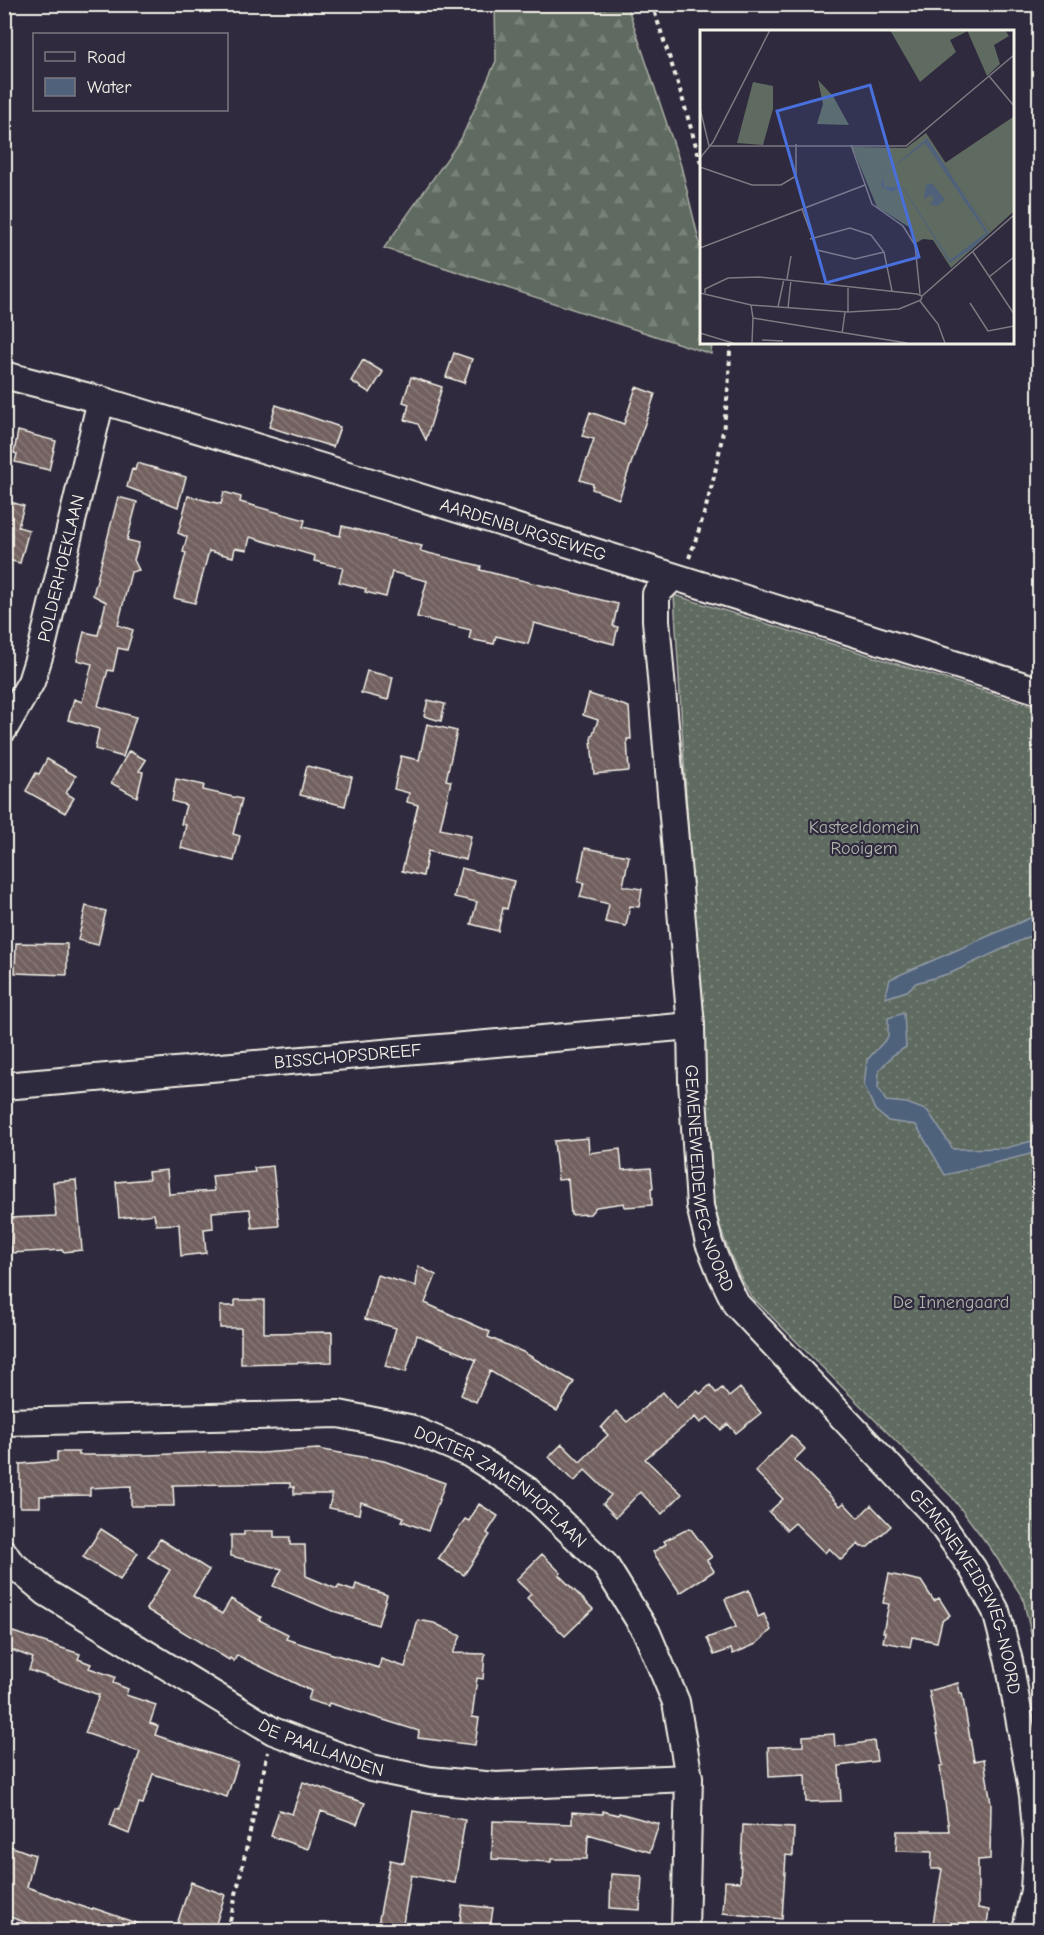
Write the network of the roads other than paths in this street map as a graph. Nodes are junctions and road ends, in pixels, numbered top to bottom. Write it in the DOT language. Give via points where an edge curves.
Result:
graph roads {
  1 [pos="4,375"];
  2 [pos="101,400"];
  3 [pos="673,577"];
  4 [pos="1040,691"];
  5 [pos="4,729"];
  6 [pos="691,1026"];
  7 [pos="4,1086"];
  8 [pos="4,1422"];
  9 [pos="4,1553"];
  10 [pos="689,1778"];
  11 [pos="685,1930"];
  12 [pos="1026,1930"];
  1 -- 2 [label="street, AARDENBURGSEWEG"];
  2 -- 3 [label="street, AARDENBURGSEWEG"];
  2 -- 5 [label="street, POLDERHOEKLAAN" via="39,656 31,682"];
  3 -- 4 [label="street, AARDENBURGSEWEG"];
  3 -- 6 [label="street, GEMENEWEIDEWEG-NOORD" via="656,594 656,620"];
  6 -- 7 [label="street, BISSCHOPSDREEF"];
  6 -- 12 [label="street, GEMENEWEIDEWEG-NOORD" via="700,1206 717,1263 736,1304 935,1515 973,1569 996,1611 1009,1660 1037,1842"];
  8 -- 10 [label="street, DOKTER ZAMENHOFLAAN" via="339,1414 410,1428 470,1454 527,1490 605,1565 647,1633 676,1702"];
  9 -- 10 [label="street, DE PAALLANDEN" via="47,1593 273,1731 370,1768 430,1780 496,1786"];
  10 -- 11 [label="street, DOKTER ZAMENHOFLAAN"];
}
